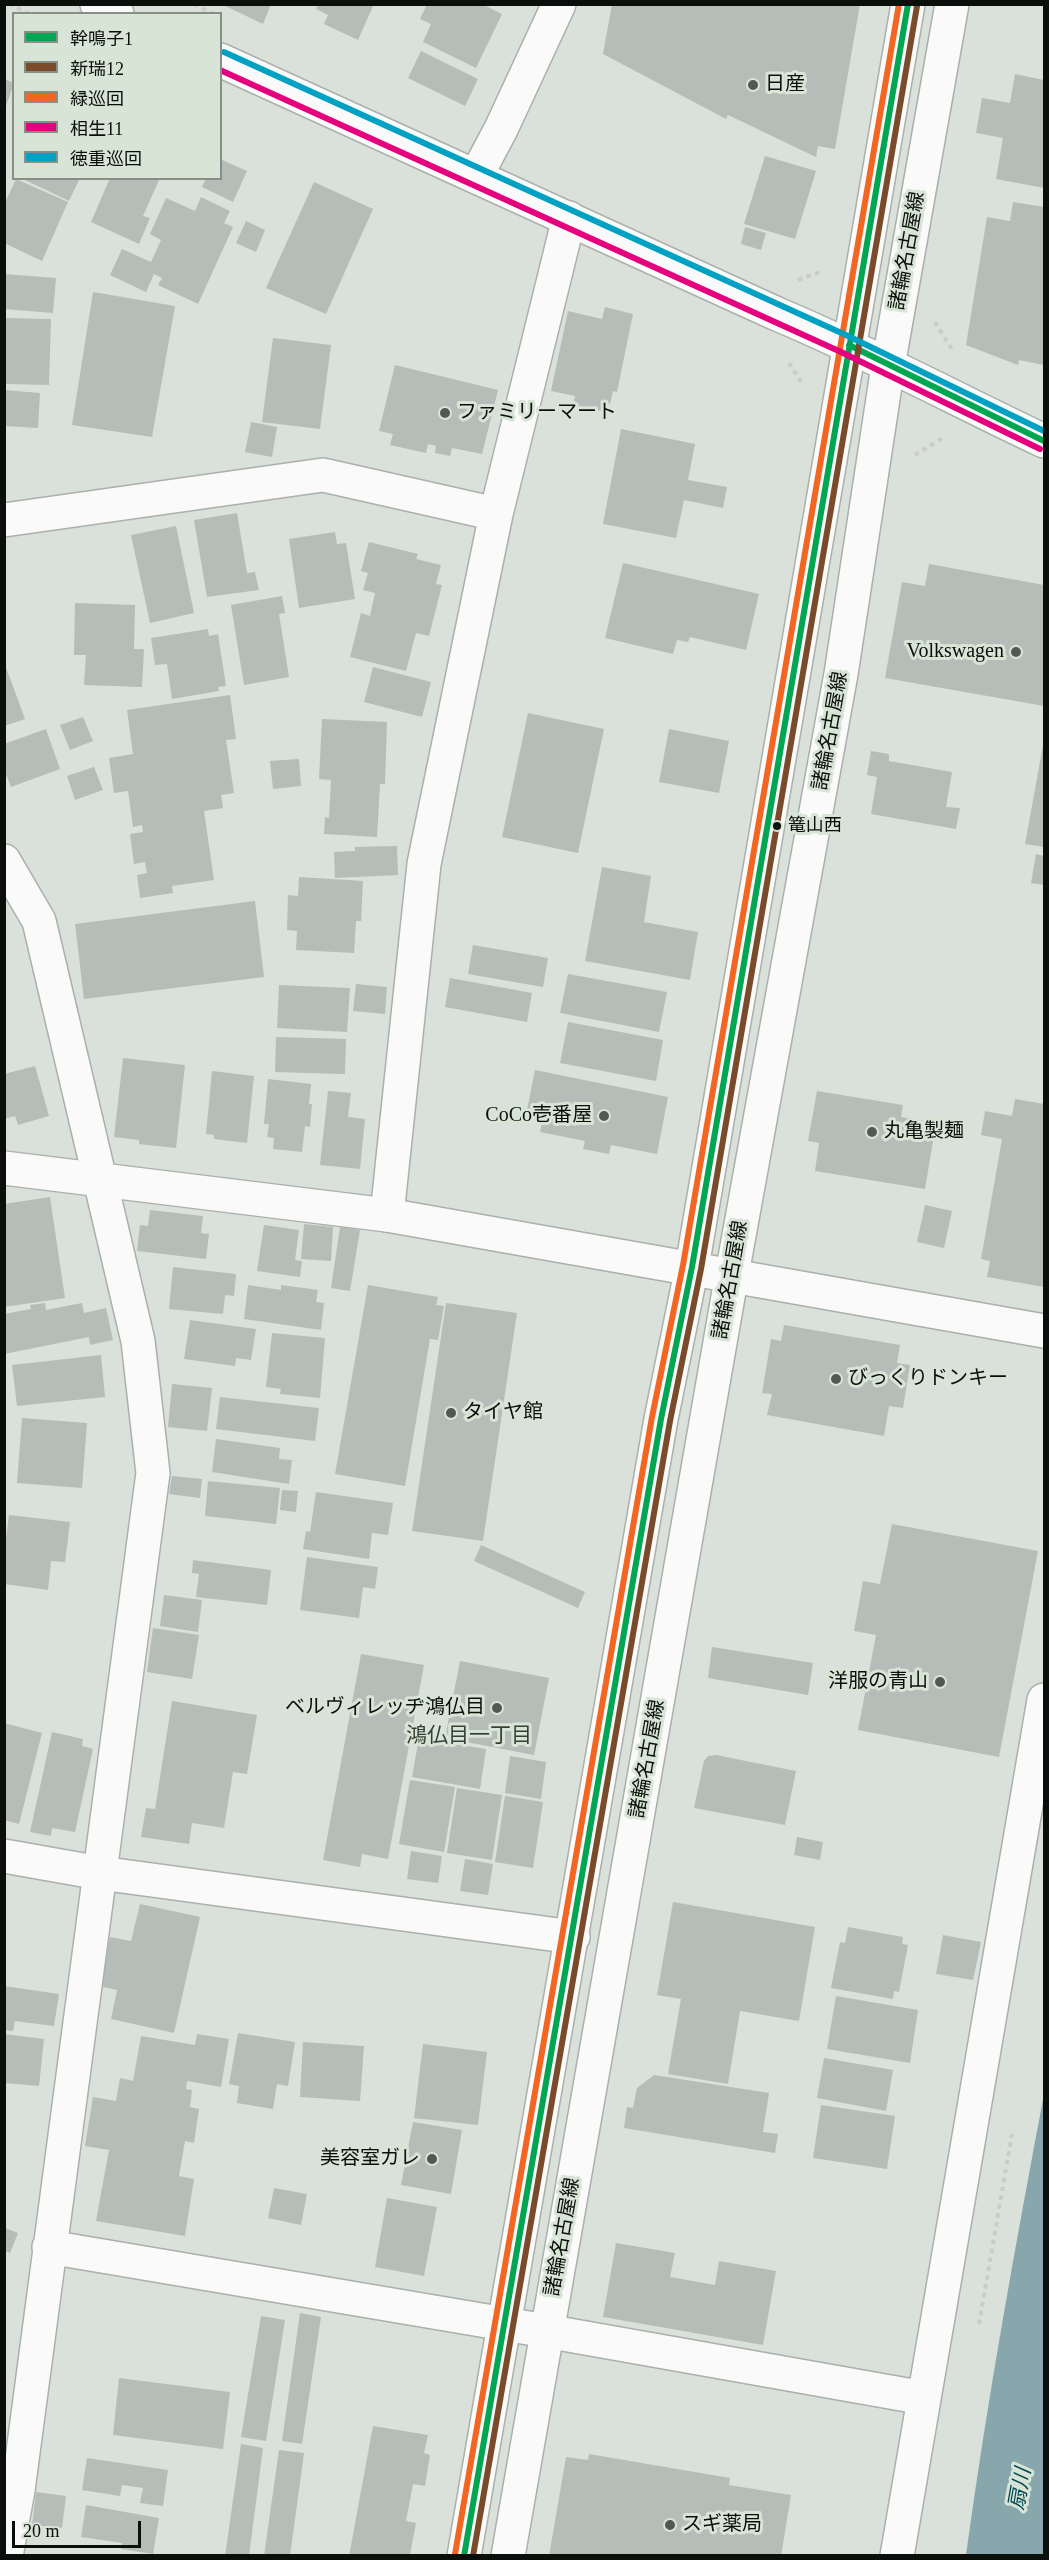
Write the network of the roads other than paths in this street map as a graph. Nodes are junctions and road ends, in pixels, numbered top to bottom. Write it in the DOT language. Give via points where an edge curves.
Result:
graph roads {
  1 [pos="97,4"];
  2 [pos="560,4"];
  3 [pos="908,4"];
  4 [pos="952,4"];
  5 [pos="113,12"];
  6 [pos="222,61"];
  7 [pos="476,176"];
  8 [pos="569,218"];
  9 [pos="849,345"];
  10 [pos="888,366"];
  11 [pos="1044,441"];
  12 [pos="496,514"];
  13 [pos="4,520"];
  14 [pos="4,861"];
  15 [pos="4,1168"];
  16 [pos="98,1179"];
  17 [pos="387,1215"];
  18 [pos="692,1267"];
  19 [pos="732,1274"];
  20 [pos="1044,1331"];
  21 [pos="1044,1700"];
  22 [pos="4,1856"];
  23 [pos="100,1873"];
  24 [pos="573,1937"];
  25 [pos="49,2247"];
  26 [pos="503,2323"];
  27 [pos="546,2331"];
  28 [pos="924,2398"];
  29 [pos="7,2540"];
  30 [pos="464,2556"];
  31 [pos="508,2556"];
  32 [pos="897,2556"];
  1 -- 5 [label="street"];
  2 -- 7 [label="street"];
  3 -- 9 [label="street, 諸輪名古屋線"];
  4 -- 10 [label="street, 諸輪名古屋線"];
  6 -- 7 [label="street"];
  7 -- 8 [label="street"];
  8 -- 9 [label="street"];
  8 -- 12 [label="street"];
  9 -- 10 [label="street"];
  9 -- 18 [label="street, 諸輪名古屋線"];
  10 -- 11 [label="street"];
  10 -- 19 [label="street, 諸輪名古屋線" via="841,674"];
  12 -- 13 [label="street" via="323,475"];
  12 -- 17 [label="street" via="424,864"];
  14 -- 16 [label="street" via="39,921"];
  15 -- 16 [label="street"];
  16 -- 17 [label="street"];
  16 -- 23 [label="street" via="138,1341 153,1473"];
  17 -- 18 [label="street"];
  18 -- 19 [label="street"];
  18 -- 24 [label="street, 諸輪名古屋線" via="661,1419"];
  19 -- 20 [label="street"];
  19 -- 27 [label="street, 諸輪名古屋線"];
  21 -- 28 [label="street"];
  22 -- 23 [label="street"];
  23 -- 24 [label="street"];
  23 -- 25 [label="street"];
  24 -- 26 [label="street, 諸輪名古屋線"];
  25 -- 26 [label="street"];
  25 -- 29 [label="street"];
  26 -- 27 [label="street"];
  26 -- 30 [label="street, 諸輪名古屋線"];
  27 -- 28 [label="street"];
  27 -- 31 [label="street, 諸輪名古屋線"];
  28 -- 32 [label="street"];
}
